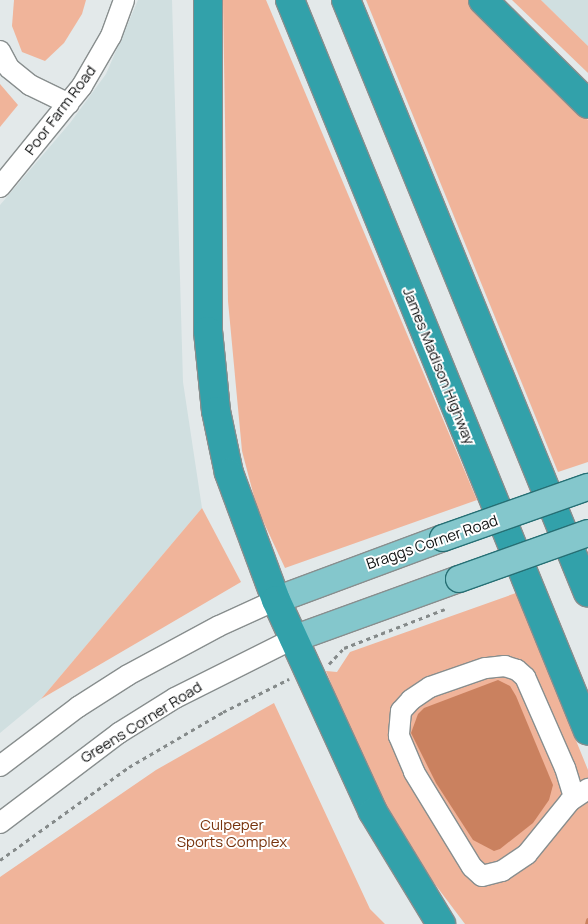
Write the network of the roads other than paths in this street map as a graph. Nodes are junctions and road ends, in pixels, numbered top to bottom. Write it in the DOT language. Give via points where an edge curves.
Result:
graph roads {
  1 [pos="124,0"];
  2 [pos="208,0"];
  3 [pos="290,0"];
  4 [pos="346,0"];
  5 [pos="482,0"];
  6 [pos="0,51"];
  7 [pos="69,104"];
  8 [pos="588,104"];
  9 [pos="0,188"];
  10 [pos="588,487"];
  11 [pos="588,533"];
  12 [pos="588,593"];
  13 [pos="276,600"];
  14 [pos="293,639"];
  15 [pos="588,731"];
  16 [pos="0,766"];
  17 [pos="581,793"];
  18 [pos="0,822"];
  19 [pos="441,924"];
  1 -- 7 [label="street, Poor Farm Road" via="107,43"];
  2 -- 13 [label="highway" via="208,331 216,411 229,473"];
  3 -- 15 [label="highway, James Madison Highway"];
  4 -- 12 [label="highway"];
  5 -- 8 [label="highway"];
  6 -- 7 [label="street" via="9,68 30,85"];
  7 -- 9 [label="street, Poor Farm Road"];
  10 -- 13 [label="main road, Braggs Corner Road, bridge"];
  11 -- 14 [label="main road, bridge"];
  13 -- 14 [label="highway"];
  13 -- 16 [label="street" via="219,626 128,676 78,707"];
  14 -- 18 [label="street, Greens Corner Road" via="175,698 119,733"];
  14 -- 19 [label="highway" via="373,812"];
  17 -- 17 [label="street" via="527,854 502,871 488,876 479,874 444,824 414,772 399,736 401,711 419,694 467,674 498,665 517,670 525,677 565,768"];
}
